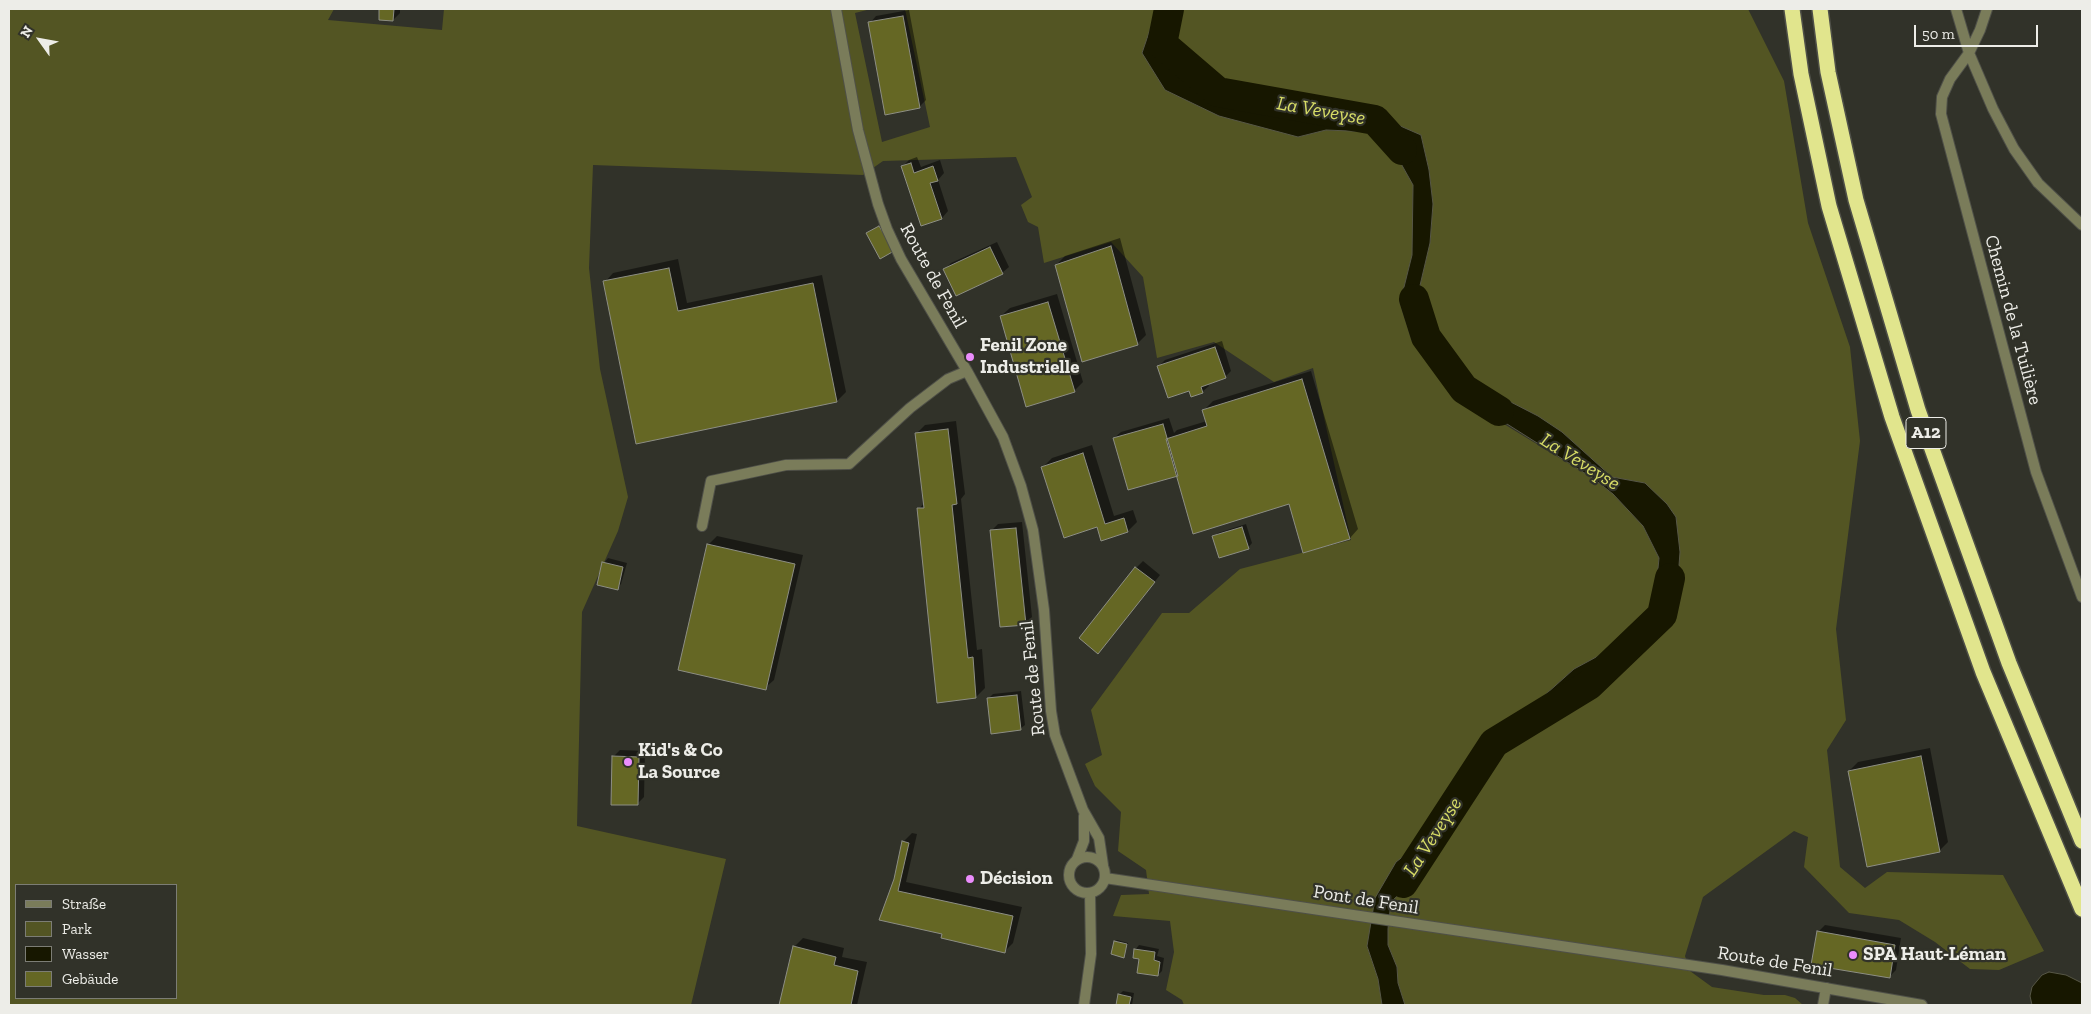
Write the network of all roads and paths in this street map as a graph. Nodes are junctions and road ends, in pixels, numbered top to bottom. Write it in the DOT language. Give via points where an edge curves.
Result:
graph roads {
  1 [pos="836,9"];
  2 [pos="1792,9"];
  3 [pos="1820,9"];
  4 [pos="1956,9"];
  5 [pos="1987,9"];
  6 [pos="1969,52"];
  7 [pos="2082,225"];
  8 [pos="967,371"];
  9 [pos="702,526"];
  10 [pos="2082,597"];
  11 [pos="1083,810"];
  12 [pos="2082,841"];
  13 [pos="1077,859"];
  14 [pos="1103,865"];
  15 [pos="1105,878"];
  16 [pos="1090,893"];
  17 [pos="2082,909"];
  18 [pos="1622,956"];
  19 [pos="1826,988"];
  20 [pos="1084,1005"];
  21 [pos="1823,1005"];
  22 [pos="1922,1005"];
  1 -- 8 [label="street, Route de Fenil" via="858,130 878,204 901,259"];
  2 -- 17 [label="highway, A12" via="1801,74 1823,181 1892,417 1983,672"];
  3 -- 12 [label="highway, A12" via="1828,72 1854,191 1900,354 1977,578"];
  4 -- 6 [label="street"];
  5 -- 6 [label="street, Chemin de la Tuilière"];
  6 -- 7 [label="street" via="2014,148 2038,182"];
  6 -- 10 [label="street, Chemin de la Tuilière" via="1950,79 1942,97 1941,114 2036,472"];
  8 -- 9 [label="street" via="948,379 910,408 849,464 786,465 711,481"];
  8 -- 11 [label="street, Route de Fenil" via="1003,437 1033,530 1055,735"];
  11 -- 13 [label="street, Route de Fenil" via="1085,833"];
  11 -- 14 [label="street, Route de Fenil" via="1099,838"];
  13 -- 14 [label="street" via="1093,857"];
  13 -- 16 [label="street" via="1069,870 1070,882 1078,891"];
  14 -- 15 [label="street"];
  15 -- 16 [label="street" via="1100,888"];
  15 -- 18 [label="street, Pont de Fenil"];
  16 -- 20 [label="street" via="1091,954"];
  18 -- 19 [label="street, Route de Fenil"];
  19 -- 21 [label="street"];
  19 -- 22 [label="street, Route de Fenil"];
}
